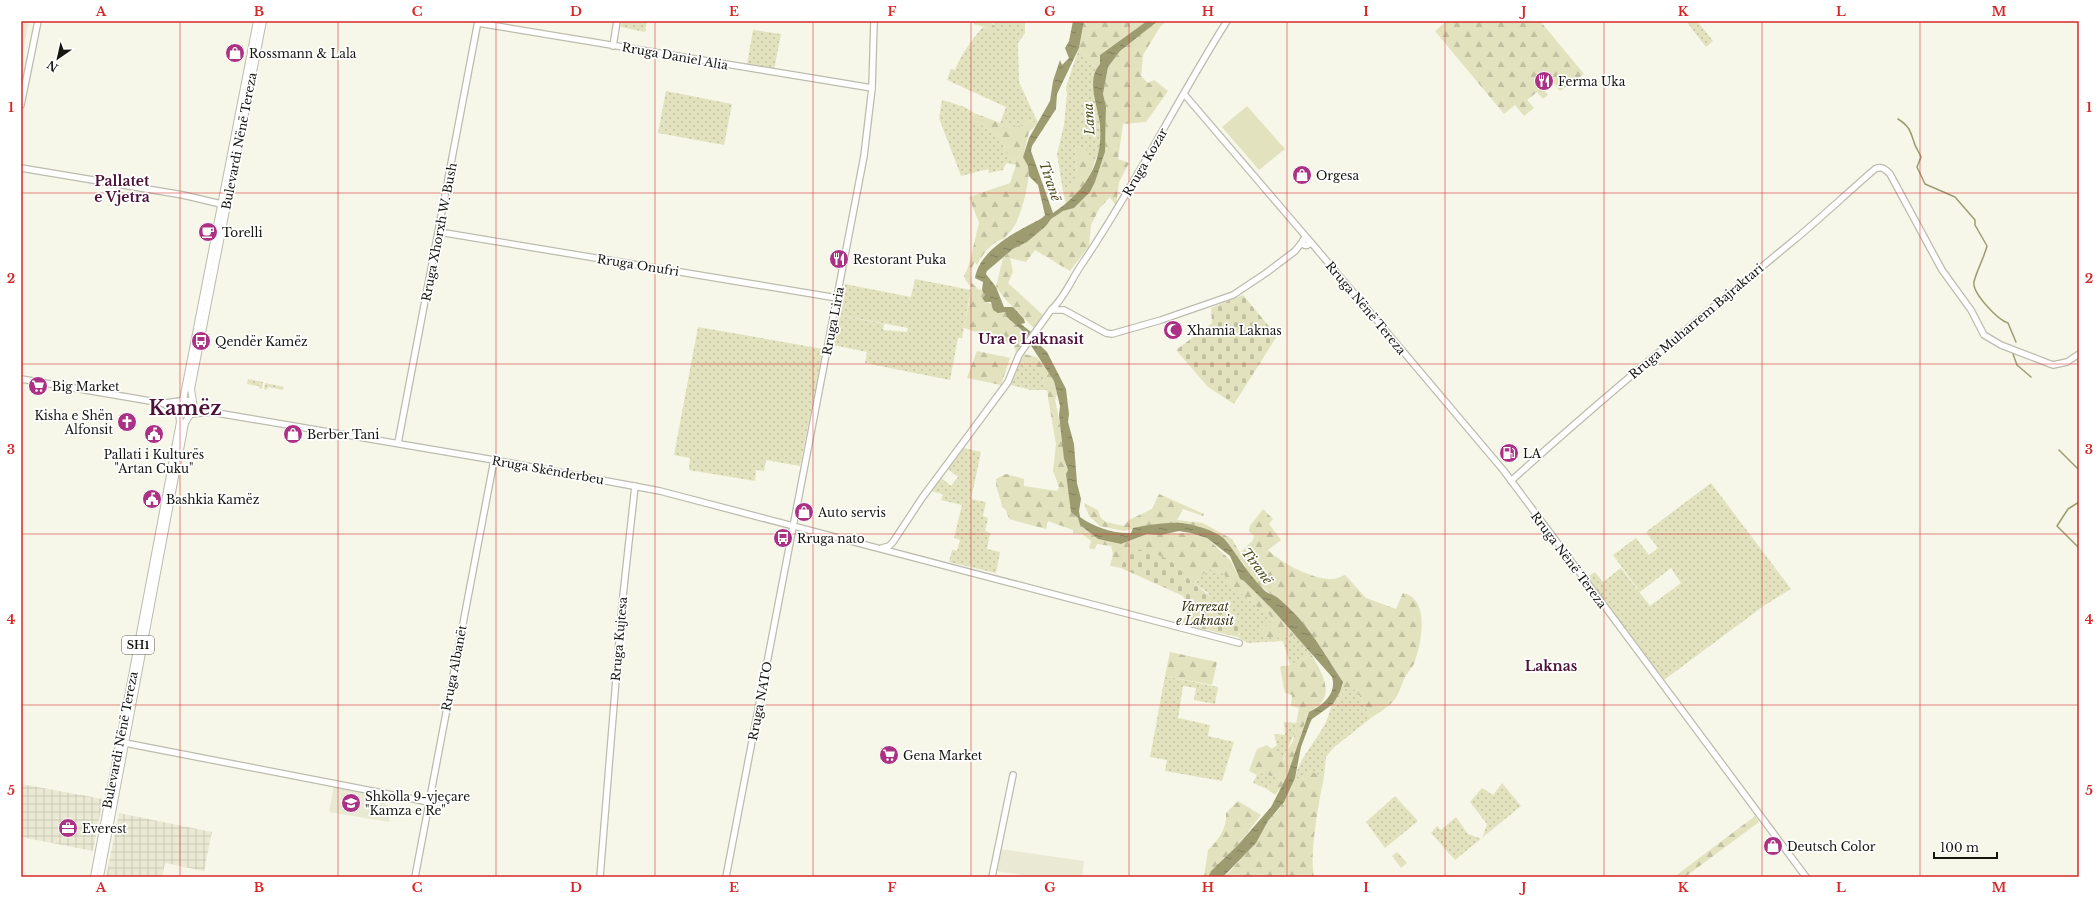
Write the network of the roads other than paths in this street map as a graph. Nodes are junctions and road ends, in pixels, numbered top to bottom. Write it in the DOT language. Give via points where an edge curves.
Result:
graph roads {
  1 [pos="38,21"];
  2 [pos="257,21"];
  3 [pos="263,21"];
  4 [pos="617,21"];
  5 [pos="874,21"];
  6 [pos="1227,21"];
  7 [pos="478,22"];
  8 [pos="613,46"];
  9 [pos="872,88"];
  10 [pos="1184,94"];
  11 [pos="21,105"];
  12 [pos="21,168"];
  13 [pos="221,204"];
  14 [pos="439,232"];
  15 [pos="1306,241"];
  16 [pos="837,298"];
  17 [pos="1059,300"];
  18 [pos="1064,310"];
  19 [pos="1049,312"];
  20 [pos="2079,354"];
  21 [pos="21,379"];
  22 [pos="181,401"];
  23 [pos="162,403"];
  24 [pos="193,403"];
  25 [pos="179,412"];
  26 [pos="211,412"];
  27 [pos="189,415"];
  28 [pos="398,443"];
  29 [pos="494,460"];
  30 [pos="1511,481"];
  31 [pos="635,486"];
  32 [pos="163,524"];
  33 [pos="794,526"];
  34 [pos="893,542"];
  35 [pos="882,548"];
  36 [pos="898,553"];
  37 [pos="1239,643"];
  38 [pos="125,743"];
  39 [pos="1013,775"];
  40 [pos="429,802"];
  41 [pos="94,877"];
  42 [pos="100,877"];
  43 [pos="414,877"];
  44 [pos="600,877"];
  45 [pos="726,877"];
  46 [pos="992,877"];
  47 [pos="1806,877"];
  1 -- 11 [label="street"];
  2 -- 13 [label="main road, Bulevardi Nënë Tereza / SH1"];
  3 -- 24 [label="main road, Bulevardi Nënë Tereza / SH1" via="191,389"];
  4 -- 8 [label="street"];
  5 -- 9 [label="street, Rruga Liria"];
  6 -- 10 [label="street, Rruga Kozar"];
  7 -- 8 [label="street, Rruga Daniel Alia"];
  7 -- 14 [label="street, Rruga Xhorxh W. Bush"];
  8 -- 9 [label="street, Rruga Daniel Alia"];
  9 -- 16 [label="street, Rruga Liria" via="864,156"];
  10 -- 15 [label="street, Rruga Nënë Tereza"];
  10 -- 17 [label="street, Rruga Kozar" via="1140,171"];
  12 -- 13 [label="street" via="181,194"];
  13 -- 22 [label="main road, Bulevardi Nënë Tereza / SH1"];
  14 -- 16 [label="street, Rruga Onufri"];
  14 -- 28 [label="street, Rruga Xhorxh W. Bush"];
  15 -- 18 [label="street" via="1254,282 1226,298 1112,334 1103,332"];
  15 -- 30 [label="street, Rruga Nënë Tereza" via="1490,453"];
  16 -- 33 [label="street, Rruga Liria"];
  17 -- 18 [label="street"];
  17 -- 19 [label="street, Rruga Kozar"];
  18 -- 19 [label="street"];
  19 -- 34 [label="street" via="1019,355 1008,382 922,498"];
  20 -- 30 [label="street, Rruga Muharrem Bajraktari" via="2067,362 2053,365 2001,345 1984,335 1971,310 1942,270 1885,169 1880,167 1567,430"];
  21 -- 23 [label="street"];
  22 -- 23 [label="street"];
  22 -- 24 [label="main road"];
  22 -- 25 [label="main road, Bulevardi Nënë Tereza / SH1"];
  23 -- 25 [label="street"];
  24 -- 26 [label="street, Rruga Skënderbeu"];
  24 -- 27 [label="main road, Bulevardi Nënë Tereza / SH1" via="194,410"];
  25 -- 27 [label="main road"];
  25 -- 32 [label="main road, Bulevardi Nënë Tereza / SH1"];
  26 -- 27 [label="street, Rruga Skënderbeu"];
  26 -- 28 [label="street, Rruga Skënderbeu"];
  27 -- 32 [label="main road, Bulevardi Nënë Tereza / SH1" via="185,423"];
  28 -- 29 [label="street, Rruga Skënderbeu"];
  29 -- 31 [label="street, Rruga Skënderbeu"];
  29 -- 40 [label="street, Rruga Albanët"];
  30 -- 47 [label="street, Rruga Nënë Tereza"];
  31 -- 33 [label="street, Rruga Skënderbeu"];
  31 -- 44 [label="street, Rruga Kujtesa" via="622,605"];
  32 -- 38 [label="main road, Bulevardi Nënë Tereza / SH1"];
  32 -- 41 [label="main road, Bulevardi Nënë Tereza / SH1"];
  33 -- 35 [label="street, Rruga Skënderbeu"];
  33 -- 45 [label="street, Rruga NATO"];
  34 -- 35 [label="street"];
  34 -- 36 [label="street" via="893,548"];
  35 -- 36 [label="street, Rruga Skënderbeu"];
  36 -- 37 [label="street, Rruga Skënderbeu"];
  38 -- 40 [label="street"];
  38 -- 42 [label="main road, Bulevardi Nënë Tereza / SH1"];
  39 -- 46 [label="street"];
  40 -- 43 [label="street, Rruga Albanët"];
}
